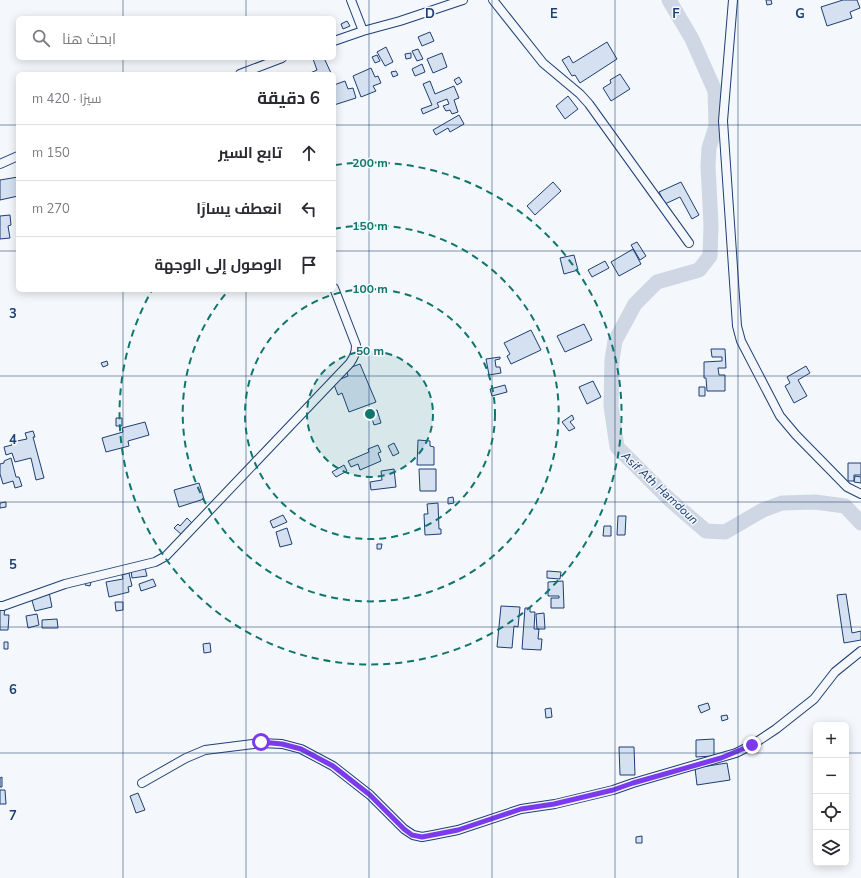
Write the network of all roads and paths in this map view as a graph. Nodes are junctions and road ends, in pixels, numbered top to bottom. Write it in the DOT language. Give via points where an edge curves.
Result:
graph roads {
  1 [pos="351,0"];
  2 [pos="463,0"];
  3 [pos="493,0"];
  4 [pos="733,0"];
  5 [pos="363,31"];
  6 [pos="336,40"];
  7 [pos="277,60"];
  8 [pos="245,72"];
  9 [pos="16,157"];
  10 [pos="0,164"];
  11 [pos="689,242"];
  12 [pos="336,292"];
  13 [pos="861,494"];
  14 [pos="0,606"];
  15 [pos="861,651"];
  16 [pos="142,784"];
  1 -- 5 [label="street"];
  2 -- 5 [label="street"];
  3 -- 11 [label="street" via="543,63 589,104"];
  4 -- 13 [label="street" via="723,121 737,326 741,341 780,416 847,487"];
  5 -- 6 [label="street"];
  7 -- 8 [label="street"];
  9 -- 10 [label="street"];
  12 -- 14 [label="street" via="356,345 354,358 166,556 155,562 65,584"];
  15 -- 16 [label="street" via="835,672 814,699 776,729 736,753 613,790 521,809 458,830 433,835 412,835 370,795 333,766 301,749 282,744 261,742 205,750"];
}
